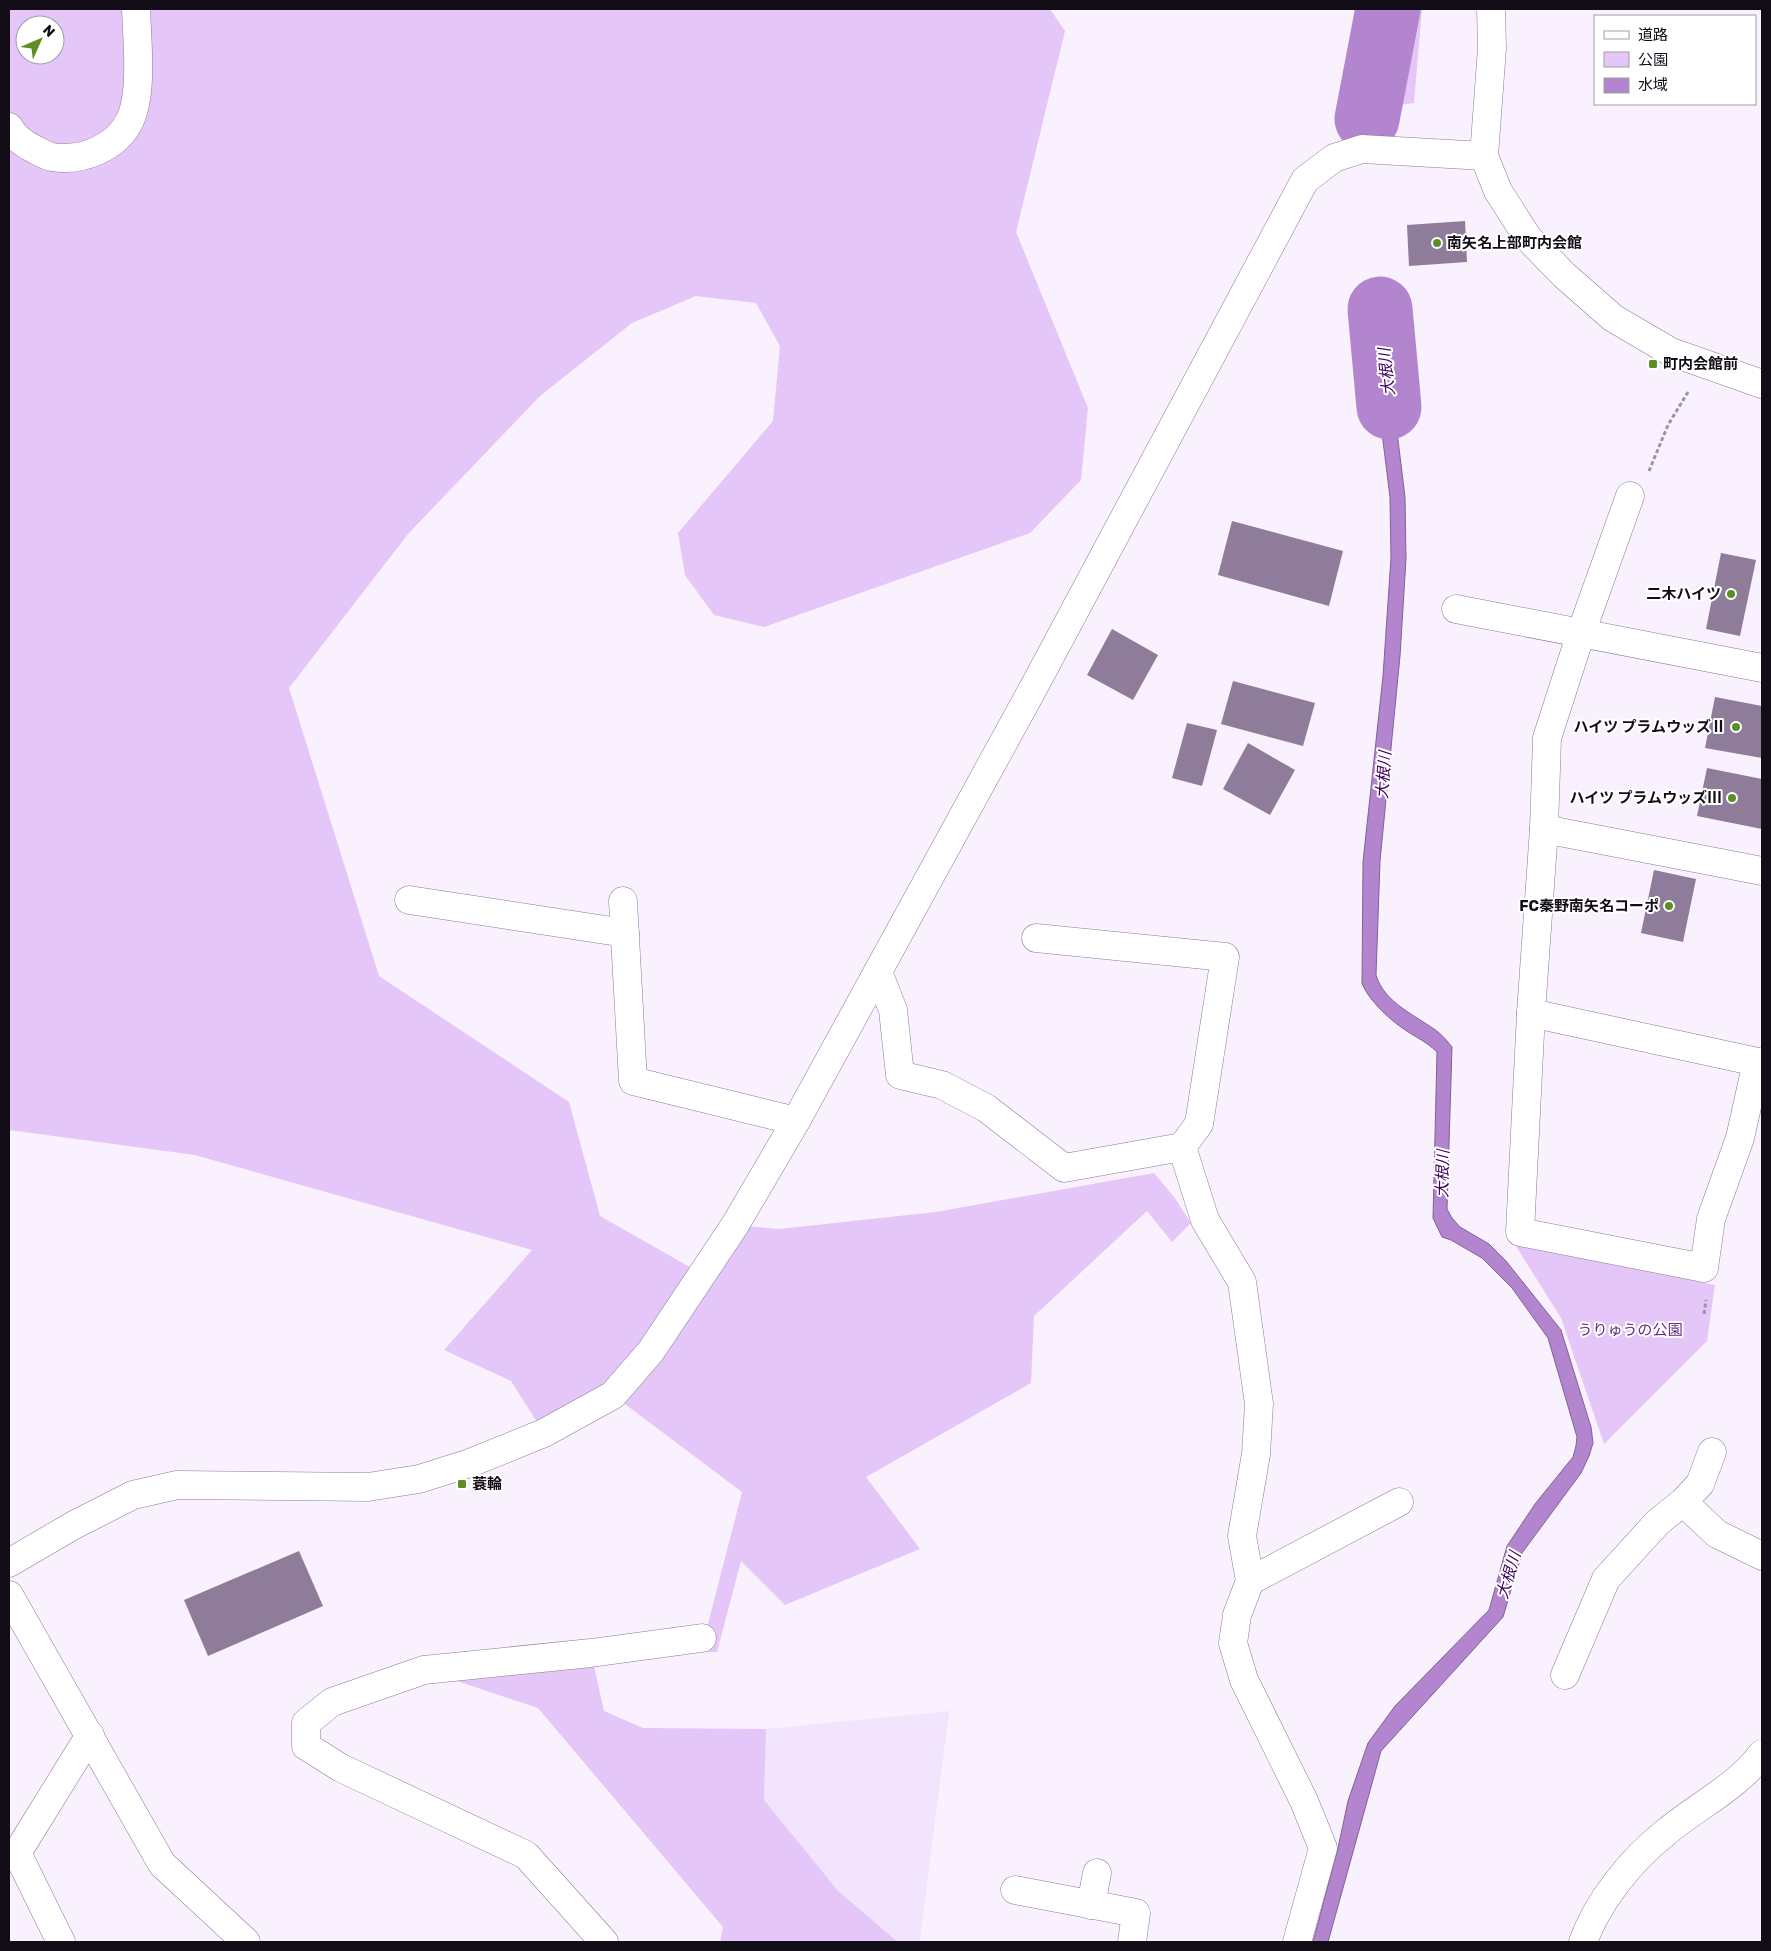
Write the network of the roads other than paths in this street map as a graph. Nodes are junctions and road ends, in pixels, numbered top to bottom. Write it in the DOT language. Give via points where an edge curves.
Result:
graph roads {
  1 [pos="136,9"];
  2 [pos="1491,9"];
  3 [pos="9,127"];
  4 [pos="1484,156"];
  5 [pos="1762,384"];
  6 [pos="1630,496"];
  7 [pos="1456,609"];
  8 [pos="1581,633"];
  9 [pos="1762,668"];
  10 [pos="1544,829"];
  11 [pos="1762,871"];
  12 [pos="409,900"];
  13 [pos="624,901"];
  14 [pos="625,933"];
  15 [pos="1036,938"];
  16 [pos="878,972"];
  17 [pos="1531,1013"];
  18 [pos="1760,1063"];
  19 [pos="796,1121"];
  20 [pos="1182,1146"];
  21 [pos="1712,1452"];
  22 [pos="1399,1502"];
  23 [pos="1683,1502"];
  24 [pos="1762,1556"];
  25 [pos="9,1563"];
  26 [pos="1250,1581"];
  27 [pos="9,1595"];
  28 [pos="702,1638"];
  29 [pos="1565,1675"];
  30 [pos="90,1735"];
  31 [pos="1762,1754"];
  32 [pos="1097,1873"];
  33 [pos="1015,1890"];
  34 [pos="1091,1905"];
  35 [pos="61,1942"];
  36 [pos="246,1942"];
  37 [pos="604,1942"];
  38 [pos="1132,1942"];
  39 [pos="1297,1942"];
  40 [pos="1583,1942"];
  1 -- 3 [label="street" via="138,88 130,120 117,137 98,151 80,158 50,157 27,146"];
  2 -- 4 [label="street" via="1492,48"];
  4 -- 5 [label="street" via="1498,191 1528,238 1613,318 1671,352"];
  4 -- 16 [label="street" via="1362,149 1334,158 1305,180"];
  6 -- 8 [label="street"];
  7 -- 8 [label="street"];
  8 -- 9 [label="street"];
  8 -- 10 [label="street" via="1547,738"];
  10 -- 11 [label="street"];
  10 -- 17 [label="street"];
  12 -- 14 [label="street"];
  13 -- 14 [label="street"];
  14 -- 19 [label="street" via="633,1081"];
  15 -- 20 [label="street" via="1225,957 1199,1124"];
  16 -- 19 [label="street"];
  16 -- 20 [label="street" via="894,1010 900,1075 942,1086 986,1108 1064,1168"];
  17 -- 18 [label="street"];
  17 -- 18 [label="street" via="1520,1232 1704,1268 1711,1220 1740,1138"];
  19 -- 25 [label="street" via="735,1225 656,1343 613,1395 544,1433 419,1480 368,1487 177,1485 133,1495"];
  20 -- 26 [label="street" via="1205,1220 1242,1282 1259,1404 1256,1454 1242,1536"];
  21 -- 23 [label="street" via="1700,1484"];
  22 -- 26 [label="street"];
  23 -- 24 [label="street" via="1717,1534"];
  23 -- 29 [label="street" via="1658,1522 1606,1579"];
  26 -- 39 [label="street" via="1237,1616 1233,1643 1244,1680 1304,1801 1323,1848"];
  27 -- 30 [label="street"];
  28 -- 37 [label="street" via="424,1670 332,1702 306,1723 306,1746 341,1768 526,1855"];
  30 -- 35 [label="street" via="16,1853"];
  30 -- 36 [label="street" via="162,1864"];
  31 -- 40 [label="street" via="1724,1792 1664,1833 1636,1861 1607,1896"];
  32 -- 34 [label="street"];
  33 -- 34 [label="street"];
  34 -- 38 [label="street" via="1136,1913"];
}
